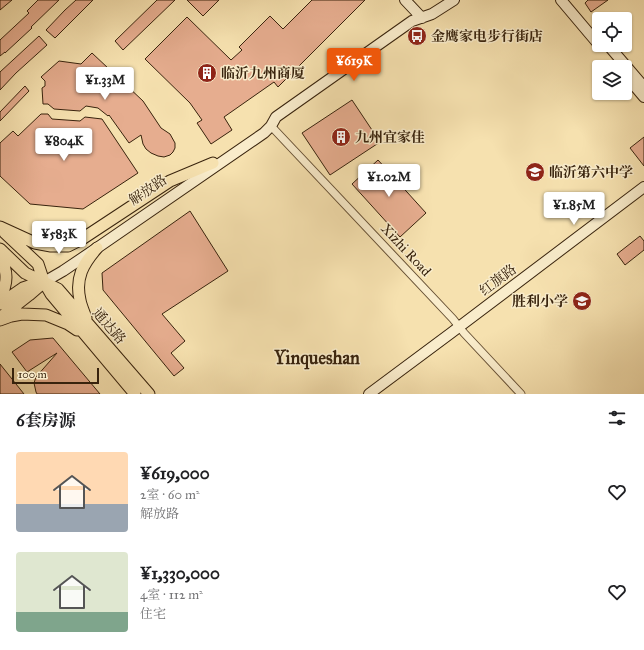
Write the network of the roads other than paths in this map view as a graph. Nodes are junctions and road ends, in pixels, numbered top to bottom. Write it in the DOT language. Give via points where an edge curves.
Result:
graph roads {
  1 [pos="405,0"];
  2 [pos="443,0"];
  3 [pos="454,0"];
  4 [pos="561,0"];
  5 [pos="569,0"];
  6 [pos="422,18"];
  7 [pos="592,27"];
  8 [pos="592,37"];
  9 [pos="605,52"];
  10 [pos="614,52"];
  11 [pos="612,60"];
  12 [pos="632,83"];
  13 [pos="644,88"];
  14 [pos="644,97"];
  15 [pos="271,126"];
  16 [pos="213,163"];
  17 [pos="644,186"];
  18 [pos="0,228"];
  19 [pos="97,248"];
  20 [pos="0,249"];
  21 [pos="0,257"];
  22 [pos="44,282"];
  23 [pos="0,298"];
  24 [pos="0,304"];
  25 [pos="0,319"];
  26 [pos="459,327"];
  27 [pos="86,330"];
  28 [pos="135,394"];
  29 [pos="149,394"];
  30 [pos="369,394"];
  31 [pos="521,394"];
  1 -- 6 [label="main road"];
  2 -- 6 [label="main road, 解放路" via="428,10"];
  3 -- 6 [label="main road, 解放路"];
  4 -- 8 [label="main road"];
  5 -- 7 [label="main road"];
  6 -- 15 [label="main road, 解放路" via="412,21 276,117"];
  9 -- 11 [label="main road"];
  10 -- 13 [label="main road"];
  12 -- 14 [label="main road"];
  15 -- 16 [label="main road, 解放路"];
  15 -- 19 [label="main road, 解放路"];
  15 -- 26 [label="street, Xizhi Road"];
  16 -- 18 [label="main road" via="170,181 68,246 35,243"];
  16 -- 22 [label="main road, 解放路" via="60,268"];
  17 -- 26 [label="main road, 红旗路"];
  18 -- 22 [label="main road" via="38,264"];
  19 -- 22 [label="main road, 解放路"];
  19 -- 27 [label="main road" via="87,259 80,278 80,301"];
  20 -- 22 [label="main road, 通达路" via="25,273"];
  21 -- 23 [label="main road" via="6,274"];
  22 -- 24 [label="main road, 解放路" via="23,288"];
  22 -- 25 [label="main road, 解放路"];
  22 -- 27 [label="main road, 通达路" via="58,289"];
  25 -- 27 [label="main road" via="22,314 46,315"];
  26 -- 30 [label="main road, 红旗路"];
  26 -- 31 [label="street, Xizhi Road"];
  27 -- 28 [label="main road, 通达路"];
  27 -- 29 [label="main road, 通达路"];
}
